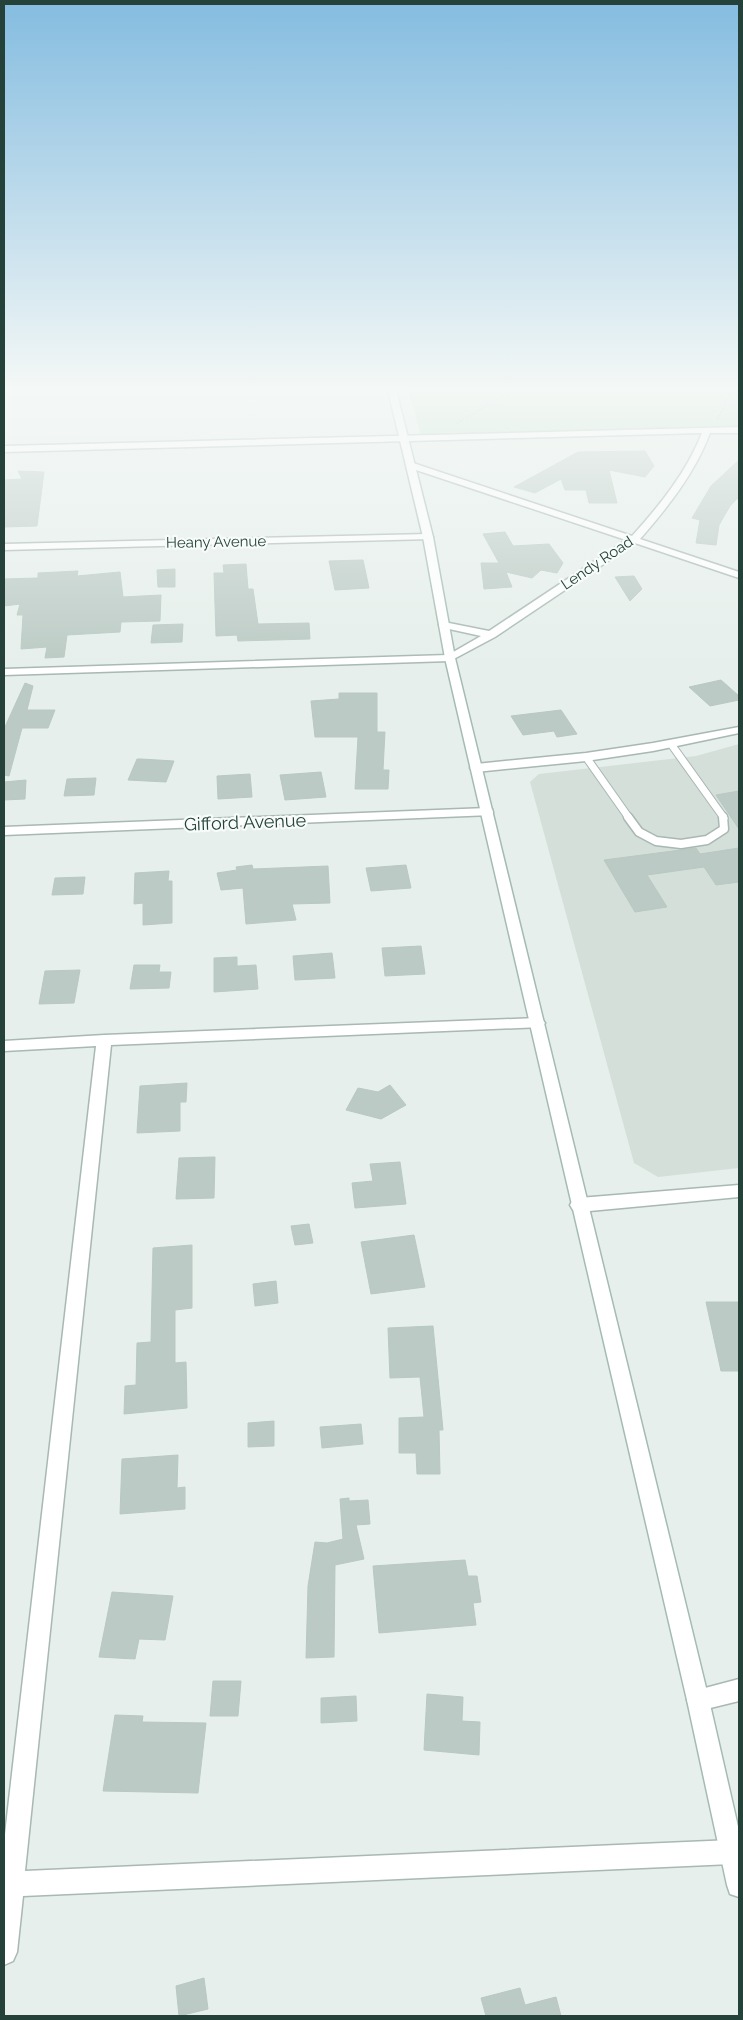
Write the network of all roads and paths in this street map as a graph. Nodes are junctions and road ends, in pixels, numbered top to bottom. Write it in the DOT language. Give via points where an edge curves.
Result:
graph roads {
  1 [pos="414,480"];
  2 [pos="455,480"];
  3 [pos="681,480"];
  4 [pos="428,537"];
  5 [pos="633,540"];
  6 [pos="4,547"];
  7 [pos="739,575"];
  8 [pos="444,626"];
  9 [pos="491,635"];
  10 [pos="450,658"];
  11 [pos="4,672"];
  12 [pos="739,730"];
  13 [pos="671,744"];
  14 [pos="586,757"];
  15 [pos="476,768"];
  16 [pos="487,812"];
  17 [pos="4,831"];
  18 [pos="537,1023"];
  19 [pos="104,1040"];
  20 [pos="4,1046"];
  21 [pos="739,1191"];
  22 [pos="578,1205"];
  23 [pos="739,1690"];
  24 [pos="698,1700"];
  25 [pos="732,1852"];
  26 [pos="7,1884"];
  27 [pos="739,1885"];
  28 [pos="4,1952"];
  1 -- 4 [label="street"];
  2 -- 5 [label="street"];
  3 -- 5 [label="street, Lendy Road"];
  4 -- 6 [label="street, Heany Avenue"];
  4 -- 8 [label="street"];
  5 -- 7 [label="street"];
  5 -- 9 [label="street, Lendy Road"];
  8 -- 9 [label="street"];
  8 -- 10 [label="street"];
  9 -- 10 [label="street, Lendy Road"];
  10 -- 11 [label="street"];
  10 -- 15 [label="street"];
  12 -- 13 [label="street"];
  13 -- 14 [label="street"];
  13 -- 14 [label="lane" via="725,819 724,829 707,840 681,844 656,841 639,832"];
  14 -- 15 [label="street"];
  15 -- 16 [label="street"];
  16 -- 17 [label="street, Gifford Avenue"];
  16 -- 18 [label="street"];
  18 -- 19 [label="street"];
  18 -- 22 [label="street"];
  19 -- 20 [label="street"];
  19 -- 26 [label="street"];
  21 -- 22 [label="street"];
  22 -- 24 [label="street"];
  23 -- 24 [label="street"];
  24 -- 25 [label="street"];
  25 -- 26 [label="street"];
  25 -- 27 [label="street"];
  26 -- 28 [label="street"];
}
